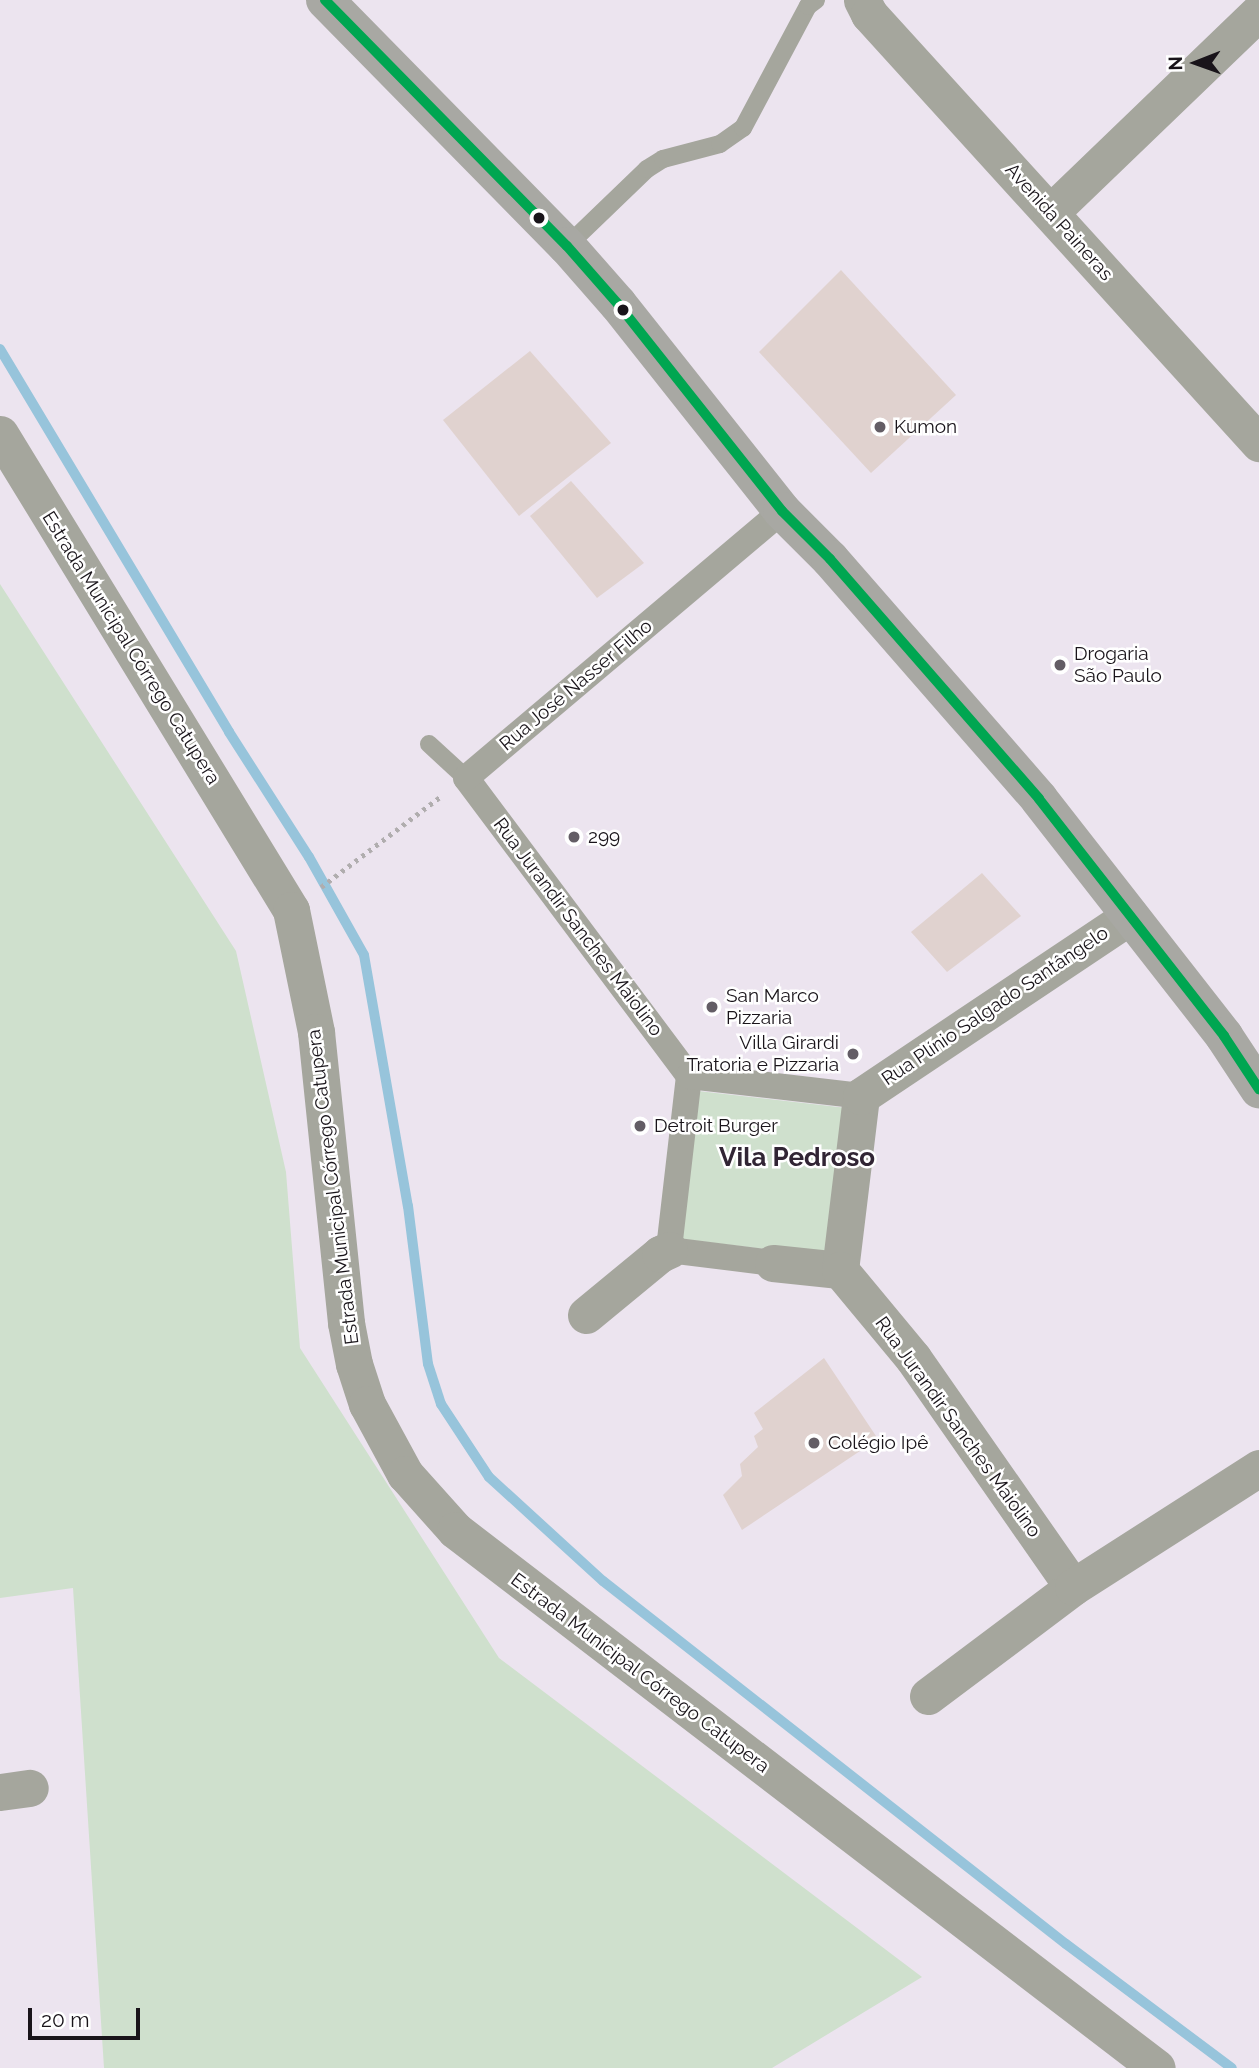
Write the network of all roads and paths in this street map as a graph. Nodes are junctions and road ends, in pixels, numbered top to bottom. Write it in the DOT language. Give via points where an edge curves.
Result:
graph roads {
  1 [pos="325,0"];
  2 [pos="816,0"];
  3 [pos="862,0"];
  4 [pos="1259,12"];
  5 [pos="1051,212"];
  6 [pos="567,246"];
  7 [pos="0,434"];
  8 [pos="1259,443"];
  9 [pos="782,511"];
  10 [pos="429,744"];
  11 [pos="466,778"];
  12 [pos="292,910"];
  13 [pos="1129,916"];
  14 [pos="689,1076"];
  15 [pos="1259,1089"];
  16 [pos="861,1096"];
  17 [pos="669,1250"];
  18 [pos="773,1263"];
  19 [pos="840,1270"];
  20 [pos="586,1315"];
  21 [pos="1259,1468"];
  22 [pos="1073,1587"];
  23 [pos="929,1696"];
  24 [pos="1157,2068"];
  1 -- 6 [label="main road"];
  2 -- 6 [label="lane" via="808,6 743,128 720,144 663,159 647,169"];
  3 -- 5 [label="street, Avenida Paineras" via="869,15"];
  4 -- 5 [label="street"];
  5 -- 8 [label="street, Avenida Paineras"];
  6 -- 9 [label="main road"];
  7 -- 12 [label="street, Estrada Municipal Córrego Catupera"];
  9 -- 11 [label="street, Rua José Nasser Filho"];
  9 -- 13 [label="main road" via="830,559 1039,799"];
  10 -- 11 [label="lane"];
  11 -- 12 [label="path"];
  11 -- 14 [label="street, Rua Jurandir Sanches Maiolino"];
  12 -- 24 [label="street, Estrada Municipal Córrego Catupera" via="316,1032 348,1333 367,1404 405,1474 454,1530"];
  13 -- 15 [label="main road" via="1224,1036"];
  13 -- 16 [label="street, Rua Plínio Salgado Santângelo"];
  14 -- 16 [label="street"];
  14 -- 17 [label="street"];
  16 -- 19 [label="street"];
  17 -- 18 [label="street"];
  17 -- 20 [label="street"];
  18 -- 19 [label="street"];
  19 -- 22 [label="street, Rua Jurandir Sanches Maiolino" via="913,1358"];
  21 -- 22 [label="street"];
  22 -- 23 [label="street"];
}
